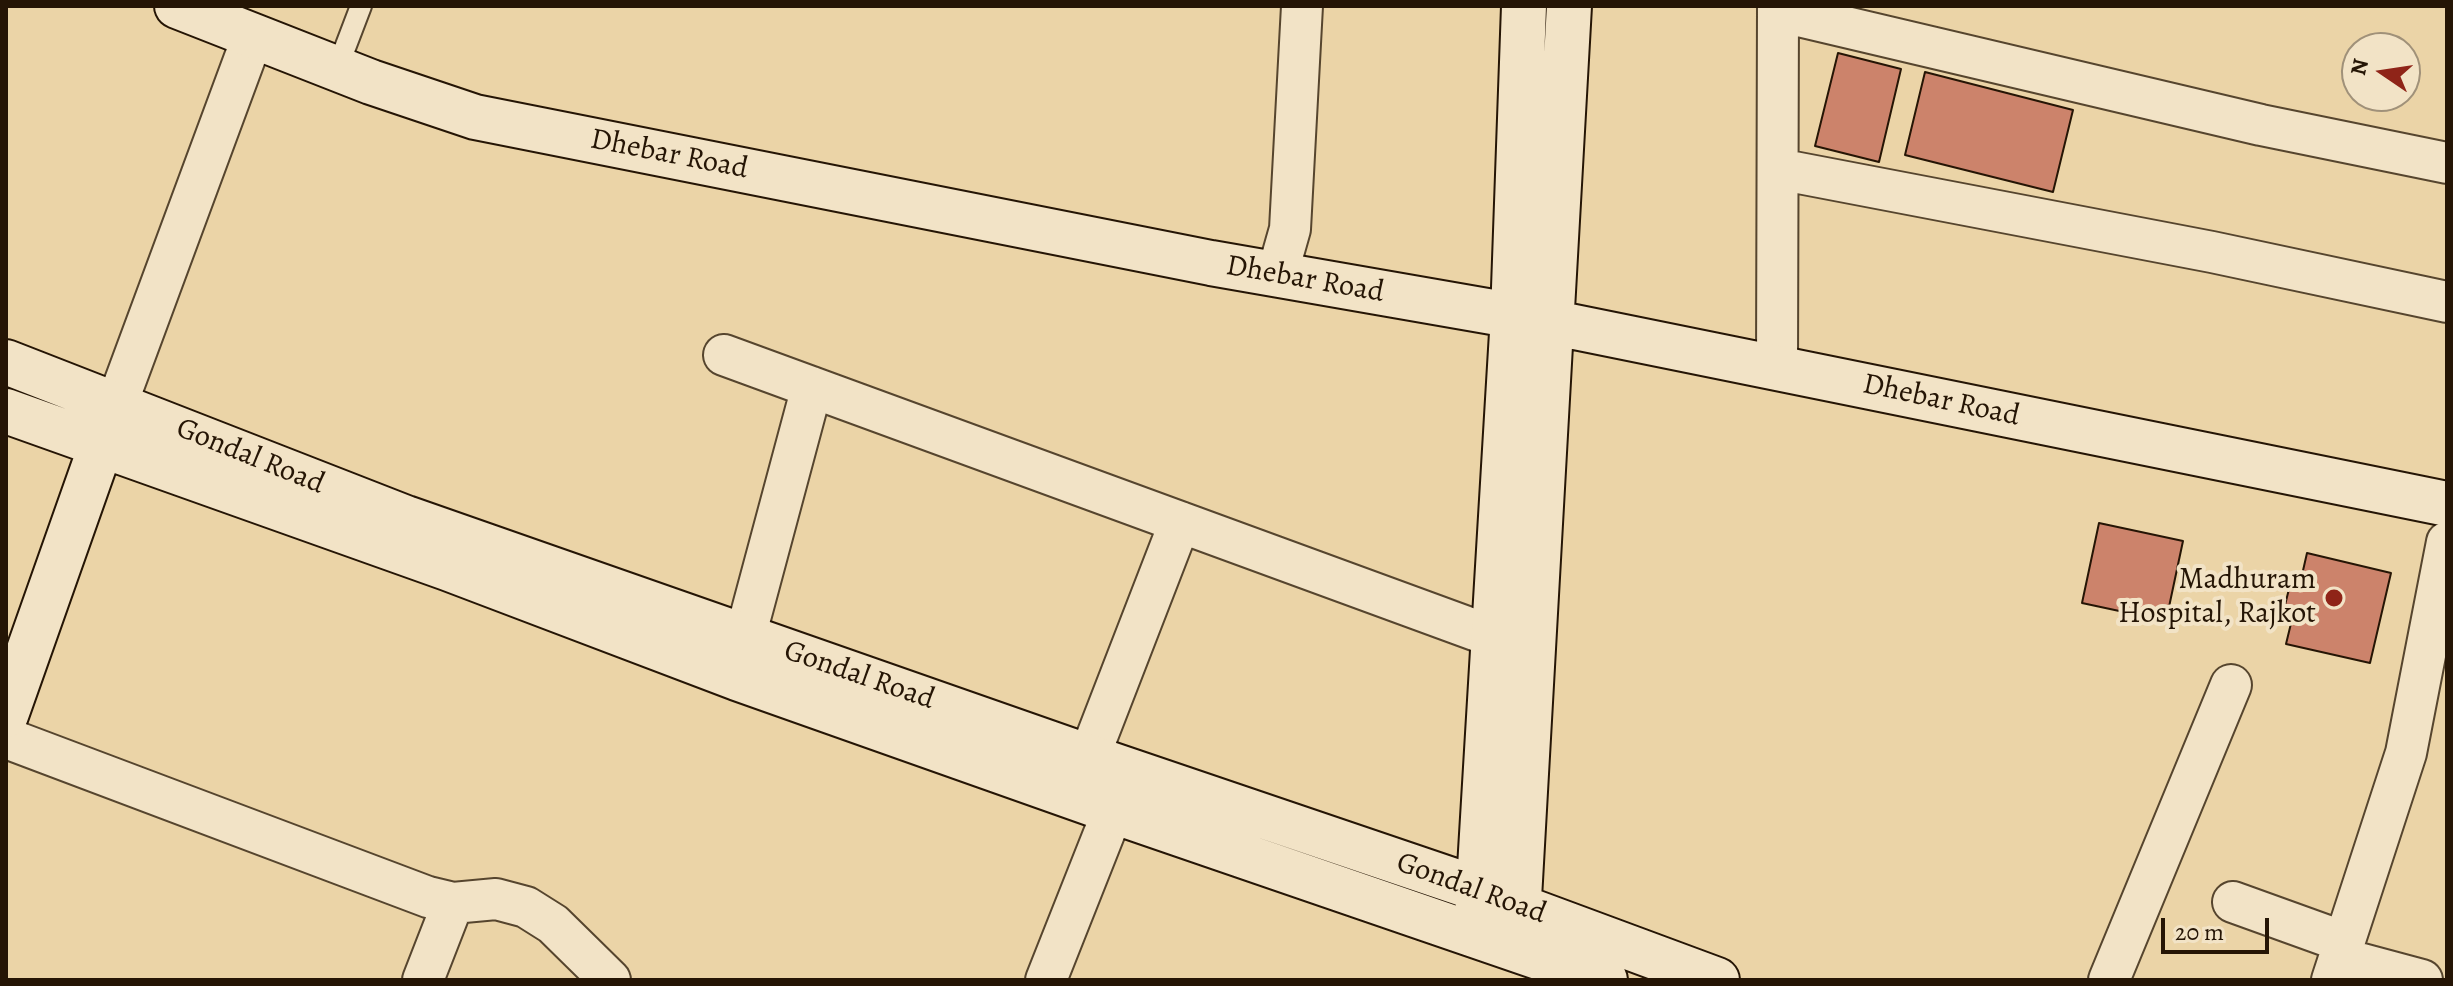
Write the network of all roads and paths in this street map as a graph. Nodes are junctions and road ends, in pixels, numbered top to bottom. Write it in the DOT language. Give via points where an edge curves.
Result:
graph roads {
  1 [pos="177,6"];
  2 [pos="361,6"];
  3 [pos="1302,6"];
  4 [pos="1524,6"];
  5 [pos="1569,6"];
  6 [pos="1778,8"];
  7 [pos="253,36"];
  8 [pos="337,69"];
  9 [pos="2447,163"];
  10 [pos="1778,169"];
  11 [pos="1277,275"];
  12 [pos="2447,302"];
  13 [pos="1532,319"];
  14 [pos="724,355"];
  15 [pos="6,362"];
  16 [pos="1777,368"];
  17 [pos="812,387"];
  18 [pos="116,404"];
  19 [pos="6,411"];
  20 [pos="101,446"];
  21 [pos="2447,504"];
  22 [pos="1180,522"];
  23 [pos="2447,542"];
  24 [pos="745,637"];
  25 [pos="1494,637"];
  26 [pos="2231,685"];
  27 [pos="6,715"];
  28 [pos="6,738"];
  29 [pos="1089,757"];
  30 [pos="1136,771"];
  31 [pos="1113,811"];
  32 [pos="1478,889"];
  33 [pos="2233,902"];
  34 [pos="453,903"];
  35 [pos="1503,931"];
  36 [pos="2338,960"];
  37 [pos="594,973"];
  38 [pos="423,980"];
  39 [pos="1046,980"];
  40 [pos="1605,980"];
  41 [pos="1717,980"];
  42 [pos="2109,980"];
  43 [pos="2422,980"];
  1 -- 7 [label="main road, Dhebar Road"];
  2 -- 8 [label="lane"];
  3 -- 11 [label="street" via="1290,229"];
  4 -- 13 [label="main road"];
  5 -- 13 [label="main road"];
  6 -- 9 [label="street" via="2261,125"];
  6 -- 10 [label="street"];
  7 -- 8 [label="main road, Dhebar Road"];
  7 -- 18 [label="street"];
  8 -- 11 [label="main road, Dhebar Road" via="475,117"];
  10 -- 12 [label="street"];
  10 -- 16 [label="street"];
  11 -- 13 [label="main road, Dhebar Road"];
  13 -- 16 [label="main road, Dhebar Road"];
  13 -- 25 [label="main road"];
  13 -- 35 [label="main road"];
  14 -- 17 [label="street"];
  15 -- 18 [label="main road, Gondal Road"];
  16 -- 21 [label="main road, Dhebar Road"];
  17 -- 22 [label="street"];
  17 -- 24 [label="street"];
  18 -- 20 [label="street"];
  18 -- 24 [label="main road, Gondal Road" via="406,518"];
  19 -- 20 [label="main road, Gondal Road"];
  20 -- 27 [label="main road"];
  20 -- 31 [label="main road, Gondal Road"];
  22 -- 25 [label="street"];
  22 -- 29 [label="street"];
  23 -- 36 [label="street" via="2406,753"];
  24 -- 29 [label="main road, Gondal Road"];
  25 -- 32 [label="main road"];
  26 -- 42 [label="street"];
  28 -- 34 [label="street"];
  29 -- 30 [label="main road, Gondal Road"];
  30 -- 31 [label="street"];
  30 -- 32 [label="main road, Gondal Road"];
  31 -- 35 [label="main road, Gondal Road"];
  31 -- 39 [label="street"];
  32 -- 35 [label="main road, Gondal Road"];
  33 -- 36 [label="street"];
  34 -- 37 [label="street" via="496,899 526,907 553,924"];
  34 -- 38 [label="street"];
  35 -- 40 [label="main road, Gondal Road"];
  35 -- 41 [label="main road, Gondal Road"];
  36 -- 43 [label="street"];
}
